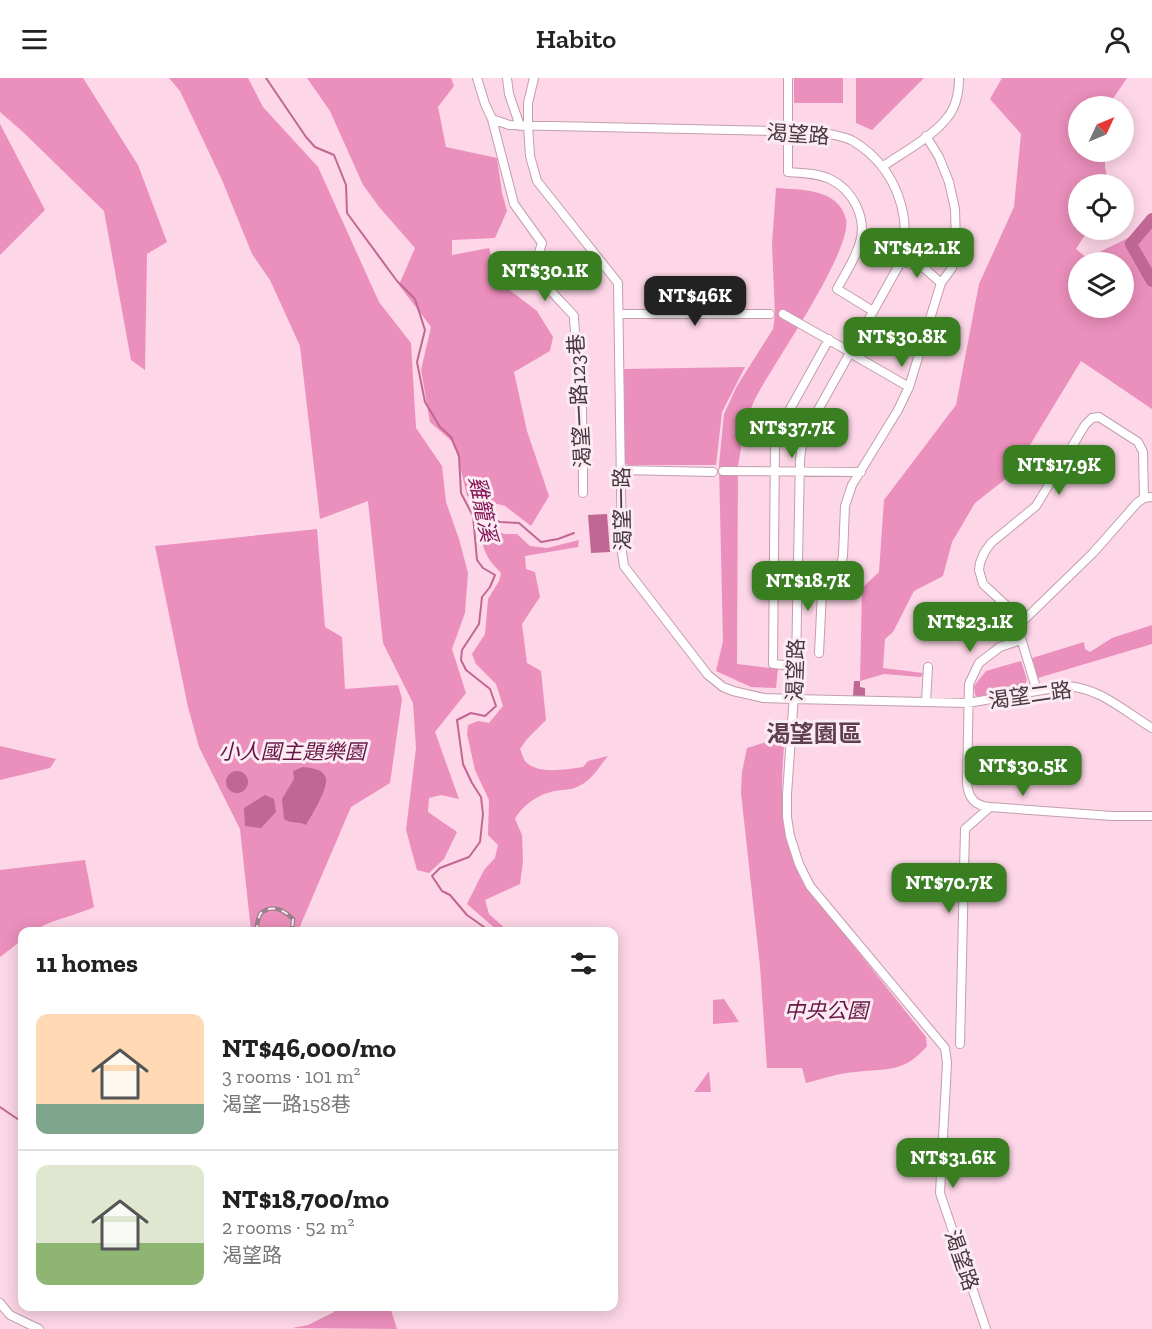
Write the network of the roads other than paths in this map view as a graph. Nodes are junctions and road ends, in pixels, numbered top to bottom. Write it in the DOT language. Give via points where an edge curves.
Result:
graph roads {
  1 [pos="477,78"];
  2 [pos="507,78"];
  3 [pos="533,78"];
  4 [pos="788,78"];
  5 [pos="959,78"];
  6 [pos="492,119"];
  7 [pos="524,126"];
  8 [pos="787,131"];
  9 [pos="926,136"];
  10 [pos="882,167"];
  11 [pos="900,261"];
  12 [pos="941,283"];
  13 [pos="873,311"];
  14 [pos="766,312"];
  15 [pos="619,314"];
  16 [pos="783,314"];
  17 [pos="829,339"];
  18 [pos="850,353"];
  19 [pos="909,387"];
  20 [pos="621,470"];
  21 [pos="723,471"];
  22 [pos="713,472"];
  23 [pos="774,472"];
  24 [pos="800,472"];
  25 [pos="861,472"];
  26 [pos="583,493"];
  27 [pos="1148,498"];
  28 [pos="797,571"];
  29 [pos="823,572"];
  30 [pos="1023,621"];
  31 [pos="1021,640"];
  32 [pos="819,654"];
  33 [pos="796,666"];
  34 [pos="928,667"];
  35 [pos="1037,691"];
  36 [pos="794,699"];
  37 [pos="926,702"];
  38 [pos="968,703"];
  39 [pos="1152,728"];
  40 [pos="990,807"];
  41 [pos="1152,816"];
  42 [pos="960,1044"];
  43 [pos="0,1303"];
  44 [pos="39,1329"];
  45 [pos="986,1329"];
  1 -- 6 [label="street, 渴望一路123巷"];
  2 -- 7 [label="street" via="509,94"];
  3 -- 7 [label="street, 渴望一路"];
  4 -- 8 [label="street"];
  5 -- 9 [label="street" via="959,93 947,118"];
  6 -- 7 [label="street, 渴望路"];
  6 -- 26 [label="street, 渴望一路123巷" via="514,204 542,243 537,268 574,316 583,411"];
  7 -- 8 [label="street, 渴望路"];
  7 -- 15 [label="street, 渴望一路" via="537,181 619,279"];
  8 -- 10 [label="street, 渴望路" via="822,132 851,140"];
  8 -- 13 [label="street" via="788,172 831,179 859,211 863,228 860,243 837,289"];
  9 -- 10 [label="street"];
  9 -- 12 [label="street" via="949,182 955,209 952,268"];
  10 -- 11 [label="street, 渴望路" via="902,205 906,229"];
  11 -- 12 [label="street" via="924,268"];
  11 -- 13 [label="street, 渴望路"];
  12 -- 19 [label="street"];
  13 -- 18 [label="street, 渴望路"];
  14 -- 15 [label="street"];
  15 -- 20 [label="street, 渴望一路"];
  16 -- 17 [label="street"];
  17 -- 18 [label="street"];
  17 -- 23 [label="street" via="784,420 775,443"];
  18 -- 19 [label="street"];
  18 -- 24 [label="street, 渴望路" via="803,437"];
  19 -- 25 [label="street"];
  20 -- 22 [label="street"];
  20 -- 36 [label="street, 渴望一路" via="624,566 653,597 708,675 723,687 764,698"];
  21 -- 23 [label="street"];
  23 -- 24 [label="street"];
  23 -- 33 [label="street" via="773,664"];
  24 -- 25 [label="street"];
  24 -- 28 [label="street, 渴望路"];
  25 -- 29 [label="street" via="845,506 841,564"];
  27 -- 30 [label="street" via="1137,503 1093,553"];
  27 -- 30 [label="street" via="1143,452 1138,442 1099,417 1092,418 1036,506 991,543 980,563 983,584"];
  28 -- 29 [label="street"];
  28 -- 33 [label="street, 渴望路"];
  29 -- 32 [label="street"];
  30 -- 31 [label="street"];
  31 -- 35 [label="street"];
  31 -- 38 [label="street" via="1000,647 979,663 969,684"];
  33 -- 36 [label="street, 渴望路"];
  34 -- 37 [label="street"];
  35 -- 38 [label="street, 渴望二路"];
  35 -- 39 [label="street, 渴望二路" via="1077,686 1096,692"];
  36 -- 37 [label="street, 渴望一路"];
  36 -- 45 [label="street, 渴望路" via="787,794 790,836 810,886 945,1048 940,1193"];
  37 -- 38 [label="street, 渴望一路"];
  38 -- 40 [label="street" via="968,792 977,804"];
  40 -- 41 [label="street"];
  40 -- 42 [label="street" via="964,829"];
  43 -- 44 [label="street" via="10,1315"];
}
